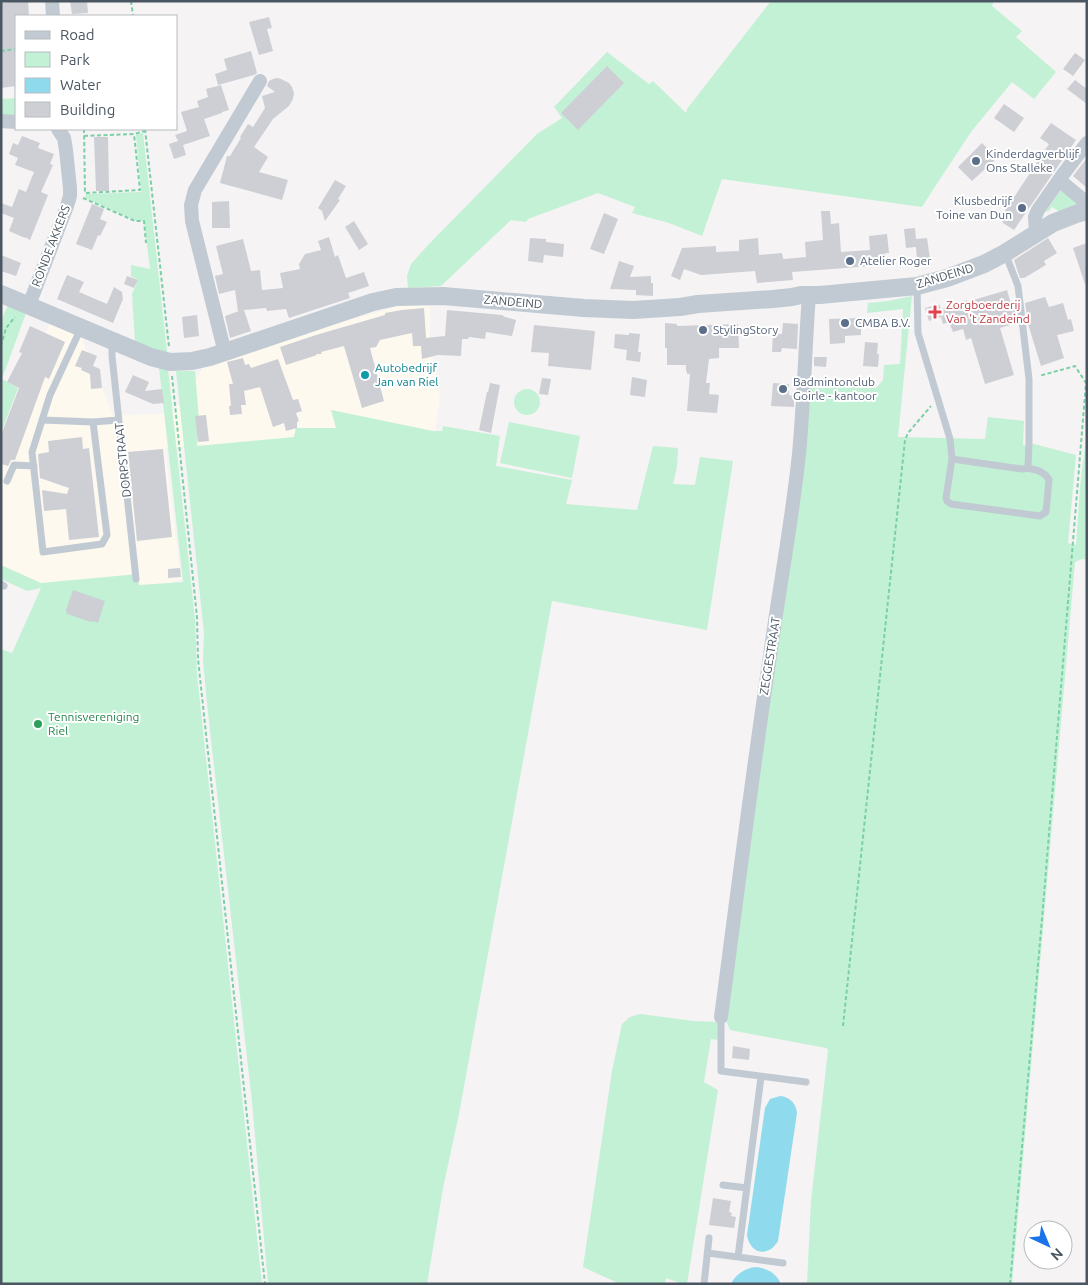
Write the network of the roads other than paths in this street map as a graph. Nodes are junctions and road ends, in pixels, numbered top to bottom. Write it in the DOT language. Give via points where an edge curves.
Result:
graph roads {
  1 [pos="52,1"];
  2 [pos="53,15"];
  3 [pos="260,81"];
  4 [pos="1,121"];
  5 [pos="15,122"];
  6 [pos="59,130"];
  7 [pos="1087,143"];
  8 [pos="1059,180"];
  9 [pos="1086,211"];
  10 [pos="1036,232"];
  11 [pos="1005,252"];
  12 [pos="917,286"];
  13 [pos="1,294"];
  14 [pos="809,295"];
  15 [pos="26,304"];
  16 [pos="82,328"];
  17 [pos="112,341"];
  18 [pos="225,353"];
  19 [pos="42,420"];
  20 [pos="118,420"];
  21 [pos="93,422"];
  22 [pos="952,459"];
  23 [pos="34,466"];
  24 [pos="1028,467"];
  25 [pos="7,481"];
  26 [pos="136,579"];
  27 [pos="722,1017"];
  28 [pos="761,1077"];
  29 [pos="806,1082"];
  30 [pos="723,1185"];
  31 [pos="747,1188"];
  32 [pos="709,1238"];
  33 [pos="708,1253"];
  34 [pos="738,1257"];
  35 [pos="783,1263"];
  36 [pos="704,1284"];
  1 -- 2 [label="street"];
  3 -- 18 [label="street" via="195,190 191,205 194,233"];
  4 -- 5 [label="street"];
  6 -- 15 [label="street, RONDE AKKERS" via="64,138 70,196"];
  7 -- 8 [label="street"];
  8 -- 9 [label="street, ZANDEIND" via="1082,199"];
  8 -- 10 [label="street" via="1038,210"];
  9 -- 10 [label="street, ZANDEIND"];
  10 -- 11 [label="street, ZANDEIND"];
  11 -- 12 [label="street, ZANDEIND" via="984,264"];
  11 -- 24 [label="lane" via="1018,286 1028,379"];
  12 -- 14 [label="street, ZANDEIND"];
  12 -- 22 [label="lane" via="918,333 949,437"];
  13 -- 15 [label="street"];
  14 -- 18 [label="street, ZANDEIND" via="632,310 442,296 396,297"];
  14 -- 27 [label="street, ZEGGESTRAAT" via="800,436 786,558 768,665"];
  15 -- 16 [label="street"];
  16 -- 17 [label="street"];
  16 -- 19 [label="lane" via="50,395"];
  17 -- 18 [label="street" via="170,362 192,361"];
  17 -- 20 [label="lane, DORPSTRAAT"];
  19 -- 21 [label="lane"];
  19 -- 23 [label="lane" via="32,452"];
  20 -- 21 [label="lane"];
  20 -- 26 [label="lane, DORPSTRAAT"];
  21 -- 23 [label="lane" via="107,535 102,544 43,552"];
  22 -- 24 [label="lane" via="1022,469"];
  22 -- 24 [label="lane" via="948,503 1040,516 1047,510 1050,480 1044,473"];
  23 -- 25 [label="lane" via="14,465"];
  27 -- 28 [label="lane" via="721,1071"];
  28 -- 29 [label="lane"];
  28 -- 31 [label="lane"];
  30 -- 31 [label="lane"];
  31 -- 34 [label="lane"];
  32 -- 33 [label="lane"];
  33 -- 34 [label="lane"];
  33 -- 36 [label="lane"];
  34 -- 35 [label="lane"];
}
